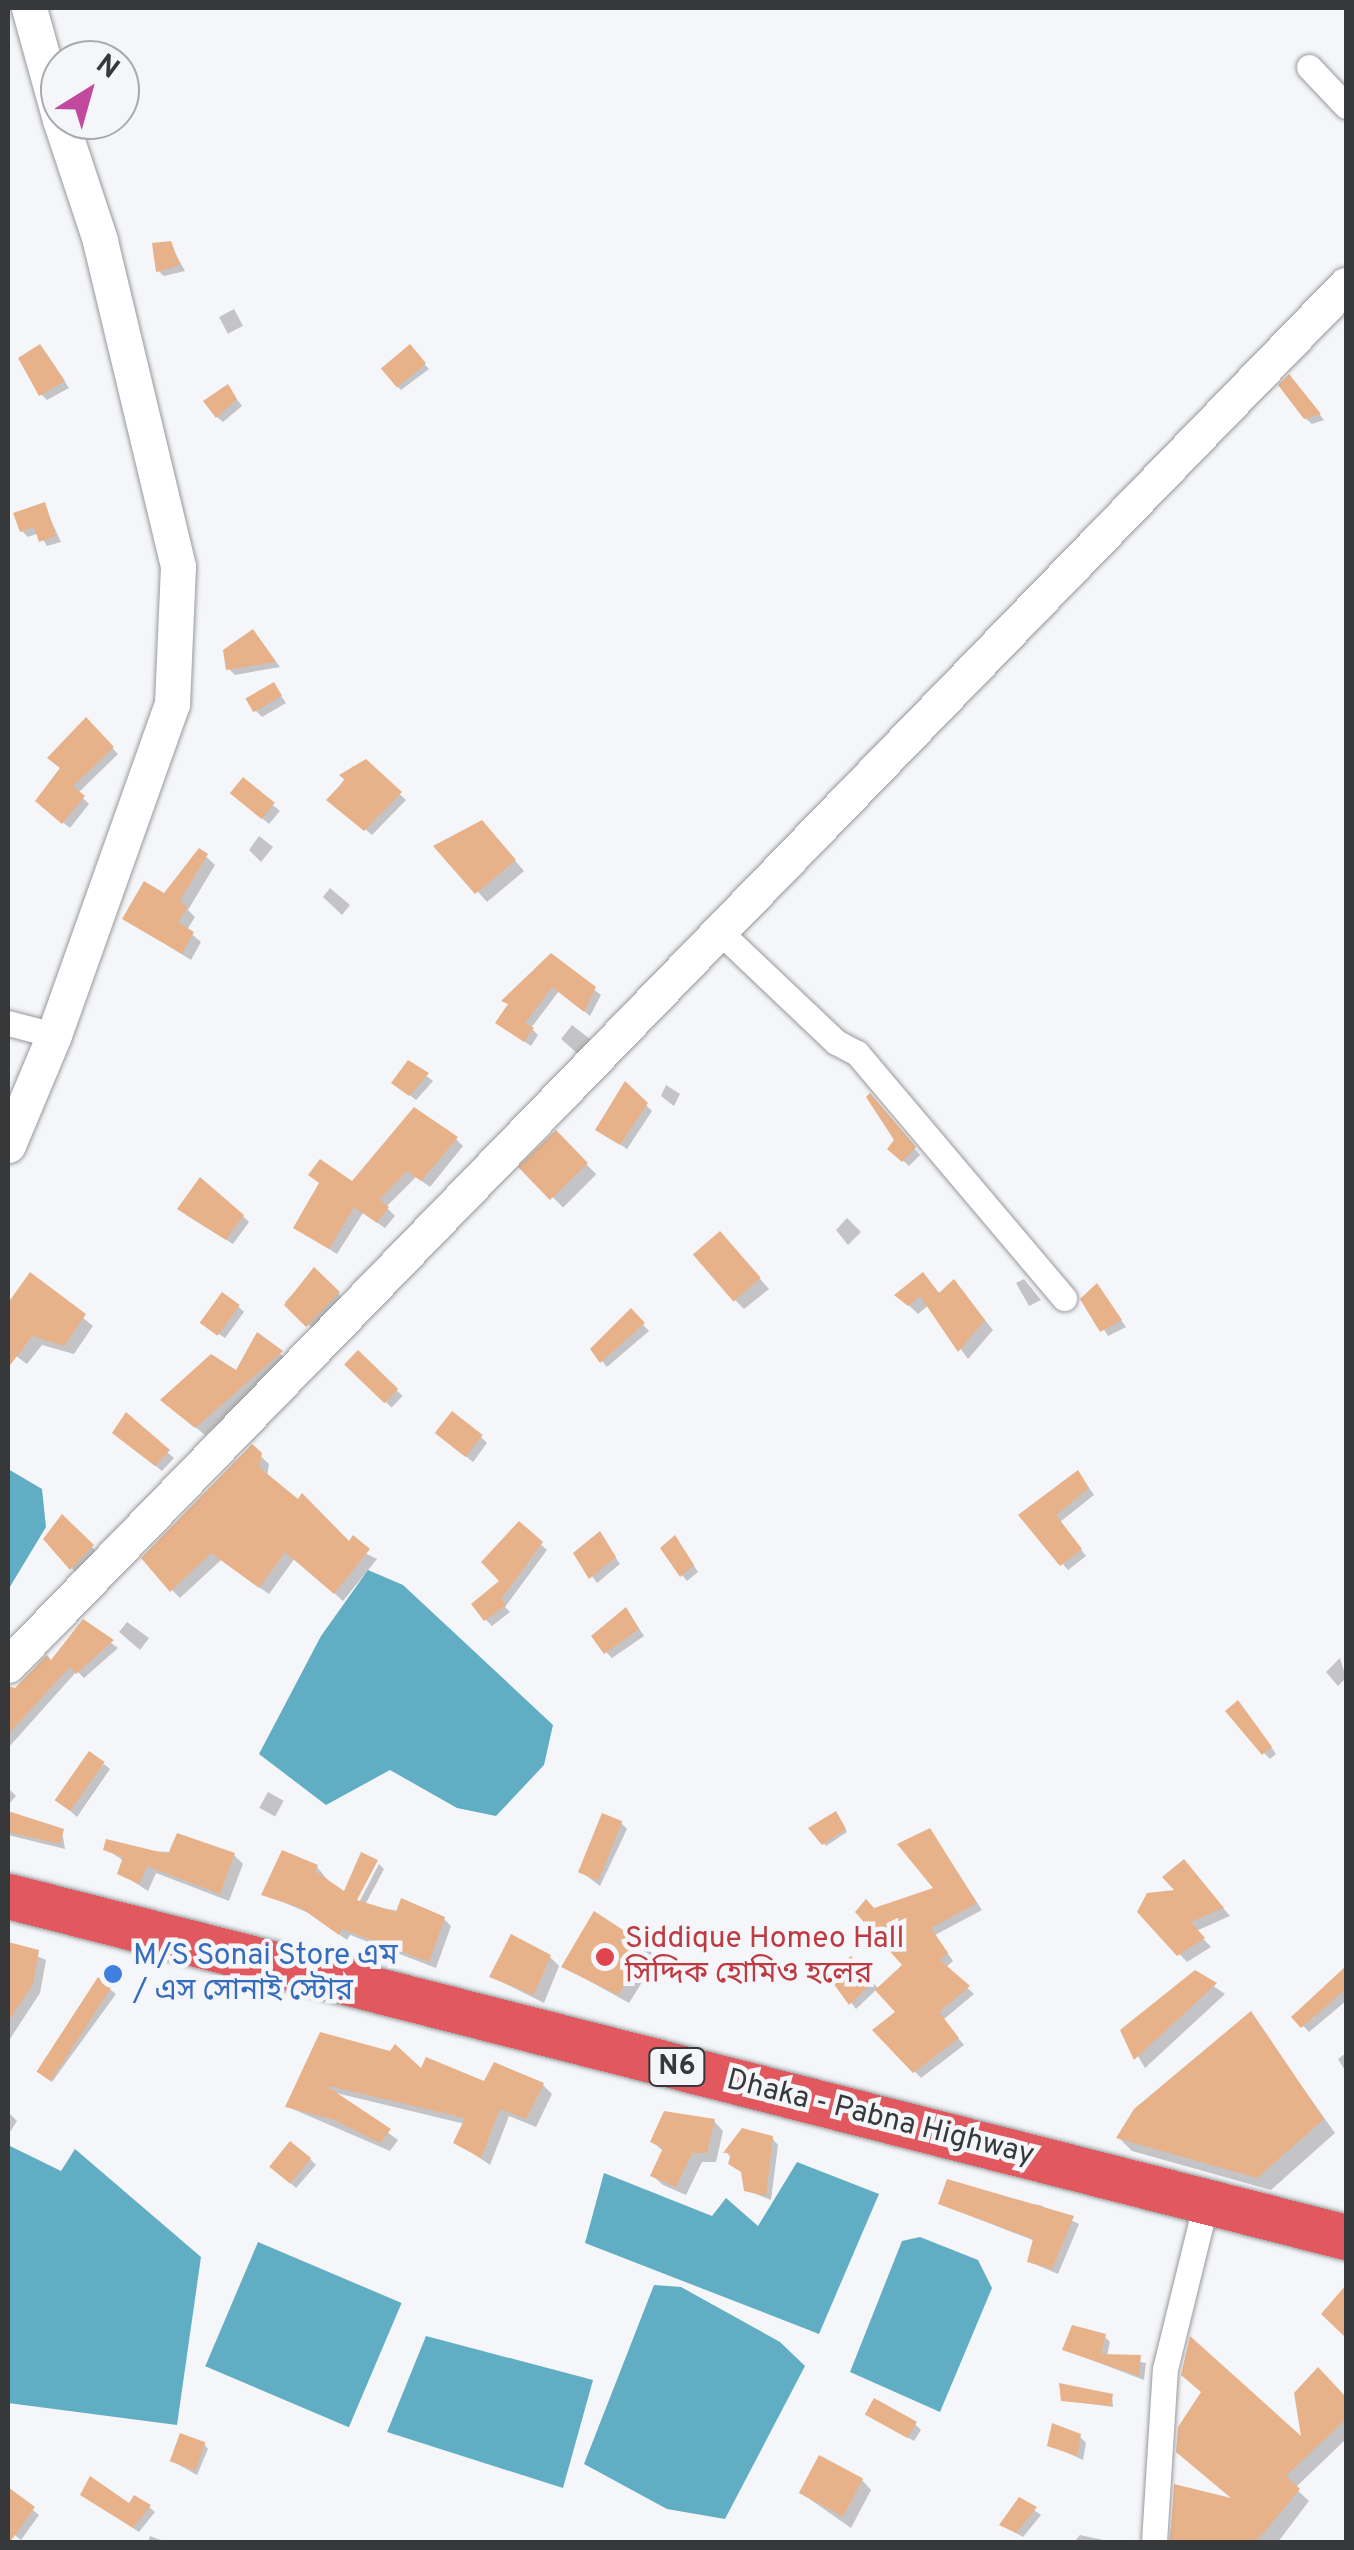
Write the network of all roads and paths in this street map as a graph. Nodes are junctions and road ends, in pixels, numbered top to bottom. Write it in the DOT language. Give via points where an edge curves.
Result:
graph roads {
  1 [pos="28,8"];
  2 [pos="40,50"];
  3 [pos="1309,67"];
  4 [pos="1346,106"];
  5 [pos="67,140"];
  6 [pos="1346,284"];
  7 [pos="719,931"];
  8 [pos="8,1023"];
  9 [pos="54,1035"];
  10 [pos="8,1145"];
  11 [pos="1064,1298"];
  12 [pos="8,1665"];
  13 [pos="8,1896"];
  14 [pos="1206,2202"];
  15 [pos="1346,2237"];
  16 [pos="1154,2542"];
  1 -- 2 [label="street"];
  3 -- 4 [label="street"];
  5 -- 9 [label="street" via="100,240 178,566 172,704"];
  6 -- 7 [label="street"];
  7 -- 11 [label="street" via="836,1042 857,1053"];
  7 -- 12 [label="street"];
  8 -- 9 [label="street"];
  9 -- 10 [label="street"];
  13 -- 14 [label="highway, Dhaka - Pabna Highway / N6"];
  14 -- 15 [label="highway, Dhaka - Pabna Highway / N6"];
  14 -- 16 [label="street" via="1165,2369"];
}
